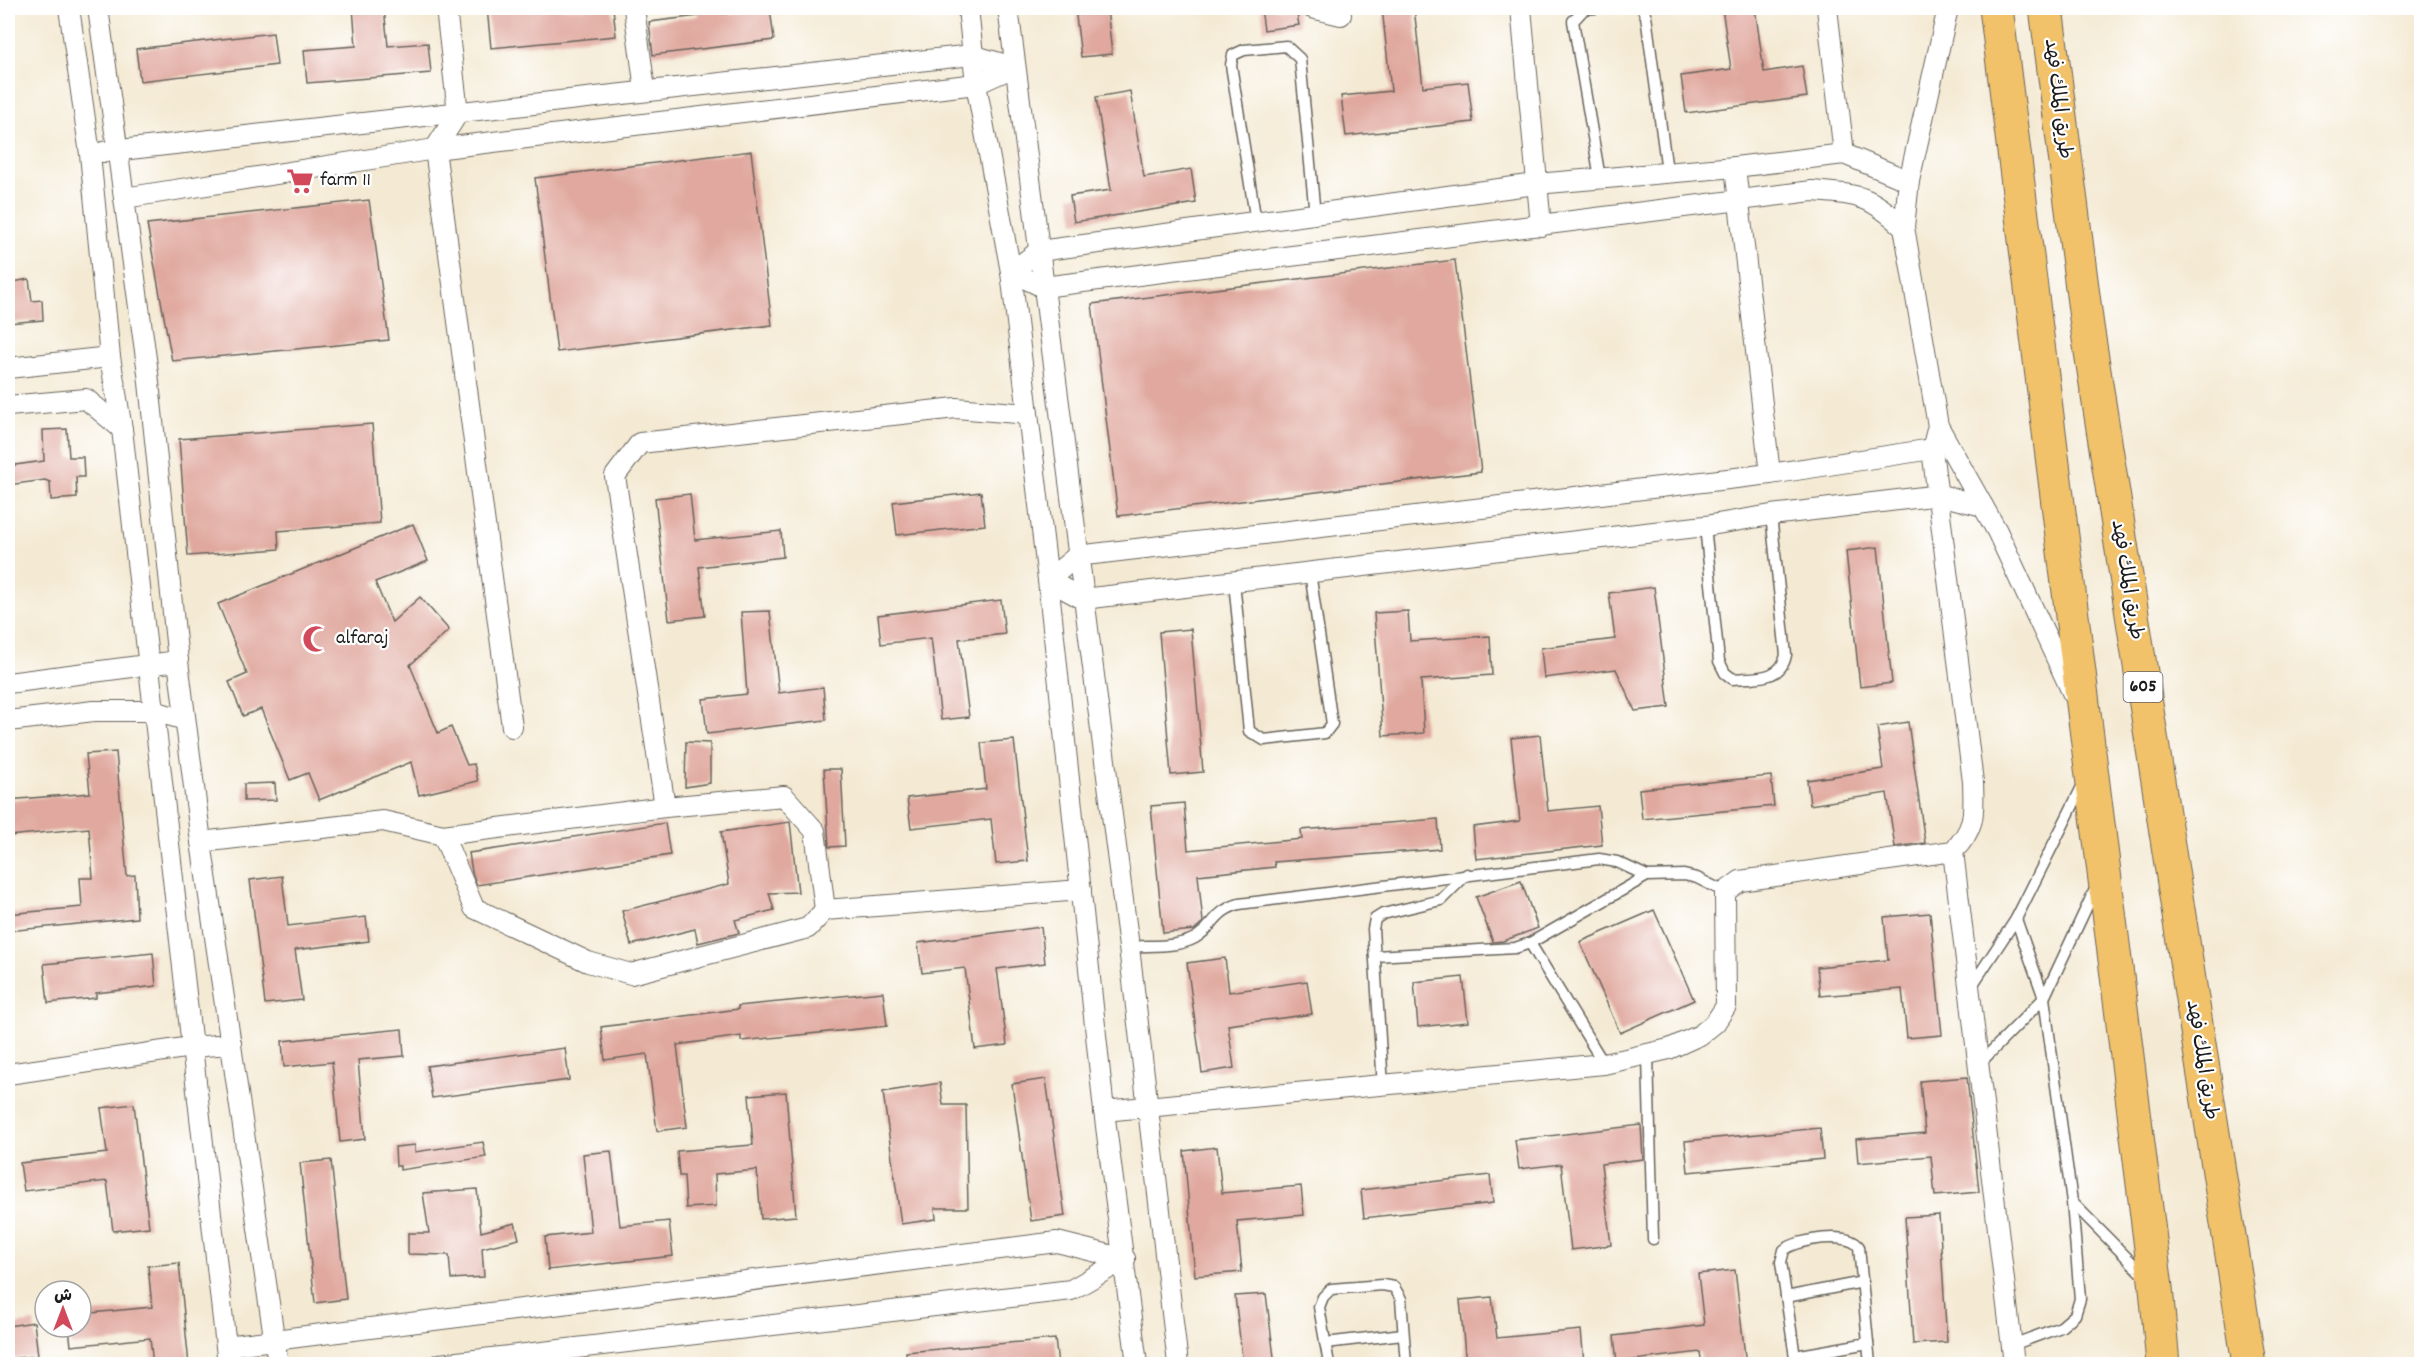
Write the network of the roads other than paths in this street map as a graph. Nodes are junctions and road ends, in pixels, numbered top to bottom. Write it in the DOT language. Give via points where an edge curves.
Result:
graph roads {
  1 [pos="69,8"];
  2 [pos="98,8"];
  3 [pos="446,8"];
  4 [pos="634,8"];
  5 [pos="968,8"];
  6 [pos="1008,8"];
  7 [pos="1312,8"];
  8 [pos="1340,8"];
  9 [pos="1521,8"];
  10 [pos="1596,8"];
  11 [pos="1642,8"];
  12 [pos="1827,8"];
  13 [pos="1948,8"];
  14 [pos="1996,8"];
  15 [pos="2046,8"];
  16 [pos="972,56"];
  17 [pos="1014,67"];
  18 [pos="976,84"];
  19 [pos="645,90"];
  20 [pos="458,113"];
  21 [pos="435,149"];
  22 [pos="116,150"];
  23 [pos="90,154"];
  24 [pos="1844,154"];
  25 [pos="1735,167"];
  26 [pos="1667,171"];
  27 [pos="1600,178"];
  28 [pos="1909,181"];
  29 [pos="1536,184"];
  30 [pos="124,198"];
  31 [pos="1739,202"];
  32 [pos="1315,215"];
  33 [pos="1256,222"];
  34 [pos="1541,226"];
  35 [pos="1904,227"];
  36 [pos="1039,251"];
  37 [pos="1011,272"];
  38 [pos="1043,287"];
  39 [pos="110,357"];
  40 [pos="8,368"];
  41 [pos="8,406"];
  42 [pos="1028,414"];
  43 [pos="1938,426"];
  44 [pos="122,429"];
  45 [pos="1932,449"];
  46 [pos="1770,474"];
  47 [pos="1940,495"];
  48 [pos="1983,506"];
  49 [pos="1771,515"];
  50 [pos="1705,526"];
  51 [pos="1077,556"];
  52 [pos="1310,572"];
  53 [pos="1048,580"];
  54 [pos="1234,582"];
  55 [pos="1083,599"];
  56 [pos="178,661"];
  57 [pos="147,666"];
  58 [pos="8,683"];
  59 [pos="154,711"];
  60 [pos="185,720"];
  61 [pos="8,721"];
  62 [pos="2086,722"];
  63 [pos="512,727"];
  64 [pos="2092,767"];
  65 [pos="665,807"];
  66 [pos="443,835"];
  67 [pos="201,843"];
  68 [pos="1953,851"];
  69 [pos="2104,868"];
  70 [pos="1467,874"];
  71 [pos="1647,876"];
  72 [pos="1081,890"];
  73 [pos="1725,892"];
  74 [pos="825,910"];
  75 [pos="2016,919"];
  76 [pos="1530,943"];
  77 [pos="1129,947"];
  78 [pos="1375,956"];
  79 [pos="1969,989"];
  80 [pos="2044,998"];
  81 [pos="231,1044"];
  82 [pos="191,1047"];
  83 [pos="1648,1056"];
  84 [pos="1604,1064"];
  85 [pos="1978,1065"];
  86 [pos="8,1074"];
  87 [pos="1383,1086"];
  88 [pos="1147,1108"];
  89 [pos="1104,1111"];
  90 [pos="2072,1202"];
  91 [pos="1653,1239"];
  92 [pos="1125,1259"];
  93 [pos="1863,1282"];
  94 [pos="2156,1288"];
  95 [pos="1786,1297"];
  96 [pos="1403,1334"];
  97 [pos="276,1342"];
  98 [pos="1325,1343"];
  99 [pos="1868,1343"];
  100 [pos="2012,1345"];
  101 [pos="227,1355"];
  102 [pos="1795,1360"];
  103 [pos="278,1365"];
  104 [pos="440,1365"];
  105 [pos="1137,1365"];
  106 [pos="1178,1365"];
  107 [pos="1329,1365"];
  108 [pos="1406,1365"];
  109 [pos="1870,1365"];
  110 [pos="2014,1365"];
  111 [pos="2163,1365"];
  112 [pos="2249,1365"];
  1 -- 23 [label="street"];
  2 -- 22 [label="street"];
  3 -- 20 [label="street"];
  4 -- 19 [label="street"];
  5 -- 16 [label="street"];
  6 -- 17 [label="street"];
  7 -- 8 [label="street" via="1341,15"];
  9 -- 29 [label="street"];
  10 -- 27 [label="lane" via="1584,9 1573,21"];
  11 -- 26 [label="lane"];
  12 -- 24 [label="street"];
  13 -- 28 [label="street"];
  14 -- 62 [label="highway"];
  15 -- 112 [label="highway, طريق الملك فهد / 605" via="2087,326"];
  16 -- 17 [label="street"];
  16 -- 18 [label="street"];
  16 -- 19 [label="street"];
  17 -- 18 [label="street"];
  17 -- 36 [label="street"];
  18 -- 21 [label="street"];
  18 -- 37 [label="street"];
  19 -- 20 [label="street"];
  20 -- 21 [label="street"];
  20 -- 22 [label="street"];
  21 -- 30 [label="street"];
  21 -- 63 [label="street"];
  22 -- 23 [label="street"];
  22 -- 30 [label="street"];
  23 -- 39 [label="street"];
  24 -- 25 [label="street"];
  24 -- 28 [label="street"];
  25 -- 26 [label="street"];
  25 -- 31 [label="street"];
  26 -- 27 [label="street"];
  27 -- 29 [label="street"];
  28 -- 35 [label="street"];
  29 -- 32 [label="street"];
  29 -- 34 [label="street"];
  30 -- 56 [label="street" via="148,373"];
  31 -- 34 [label="street"];
  31 -- 35 [label="street" via="1812,191 1847,194 1873,200"];
  31 -- 46 [label="street"];
  32 -- 33 [label="street"];
  32 -- 33 [label="lane" via="1300,59 1286,46 1244,50 1233,55 1231,65"];
  33 -- 36 [label="street"];
  34 -- 38 [label="street"];
  35 -- 43 [label="street"];
  36 -- 37 [label="street"];
  36 -- 38 [label="street"];
  37 -- 38 [label="street"];
  37 -- 42 [label="street"];
  38 -- 51 [label="street"];
  39 -- 40 [label="street"];
  39 -- 44 [label="street"];
  41 -- 44 [label="street" via="86,399"];
  42 -- 53 [label="street"];
  42 -- 65 [label="street" via="956,408 640,443 615,476"];
  43 -- 45 [label="street"];
  43 -- 48 [label="street"];
  44 -- 57 [label="street"];
  45 -- 46 [label="street"];
  45 -- 47 [label="street"];
  46 -- 51 [label="street"];
  47 -- 48 [label="street"];
  47 -- 49 [label="street"];
  47 -- 68 [label="street" via="1973,782 1974,816 1967,837"];
  48 -- 62 [label="street"];
  49 -- 50 [label="street"];
  49 -- 50 [label="lane" via="1786,656 1784,667 1775,674 1733,679 1719,661"];
  50 -- 52 [label="street"];
  51 -- 53 [label="street"];
  51 -- 55 [label="street"];
  52 -- 54 [label="street"];
  52 -- 54 [label="lane" via="1332,724 1325,733 1264,740 1249,731"];
  53 -- 55 [label="street"];
  53 -- 72 [label="street"];
  54 -- 55 [label="street"];
  55 -- 77 [label="street"];
  56 -- 57 [label="street"];
  56 -- 60 [label="street"];
  57 -- 58 [label="street"];
  57 -- 59 [label="street"];
  59 -- 60 [label="street"];
  59 -- 61 [label="street" via="94,711"];
  59 -- 82 [label="street"];
  60 -- 67 [label="street"];
  62 -- 64 [label="highway"];
  64 -- 69 [label="highway"];
  64 -- 75 [label="lane"];
  65 -- 66 [label="street"];
  65 -- 74 [label="street" via="784,796 815,831"];
  66 -- 67 [label="street" via="383,821"];
  66 -- 74 [label="street" via="474,908 588,962 632,974 808,928"];
  67 -- 81 [label="street"];
  68 -- 73 [label="street" via="1740,881"];
  68 -- 79 [label="street"];
  69 -- 80 [label="lane"];
  69 -- 94 [label="highway"];
  70 -- 71 [label="lane" via="1599,859 1617,862"];
  70 -- 77 [label="lane" via="1239,904 1224,908 1207,928 1188,940"];
  70 -- 78 [label="lane" via="1441,900 1375,919"];
  71 -- 73 [label="lane" via="1684,874"];
  71 -- 76 [label="lane"];
  72 -- 74 [label="street"];
  72 -- 89 [label="street"];
  73 -- 83 [label="street" via="1726,1006 1715,1023 1700,1035"];
  75 -- 79 [label="lane"];
  75 -- 80 [label="lane"];
  76 -- 78 [label="lane" via="1491,951"];
  76 -- 84 [label="lane"];
  77 -- 88 [label="street"];
  78 -- 87 [label="lane"];
  79 -- 85 [label="street"];
  80 -- 85 [label="lane"];
  80 -- 90 [label="lane"];
  81 -- 82 [label="street"];
  81 -- 97 [label="street"];
  82 -- 86 [label="street"];
  82 -- 101 [label="street"];
  83 -- 84 [label="street"];
  83 -- 91 [label="lane"];
  84 -- 87 [label="street"];
  85 -- 100 [label="street"];
  87 -- 88 [label="street"];
  88 -- 89 [label="street"];
  88 -- 106 [label="street"];
  89 -- 92 [label="street"];
  90 -- 94 [label="lane"];
  90 -- 100 [label="lane" via="2080,1299 2075,1315 2061,1327"];
  92 -- 97 [label="street" via="1057,1242"];
  92 -- 104 [label="street" via="1071,1290"];
  92 -- 105 [label="street"];
  93 -- 95 [label="lane"];
  93 -- 95 [label="lane" via="1859,1247 1854,1240 1844,1237 1792,1244 1784,1250 1781,1262"];
  93 -- 99 [label="lane"];
  94 -- 111 [label="highway"];
  95 -- 102 [label="lane"];
  96 -- 98 [label="lane"];
  96 -- 98 [label="lane" via="1401,1299 1394,1287 1331,1289 1319,1307"];
  96 -- 108 [label="lane"];
  97 -- 101 [label="street"];
  97 -- 103 [label="street"];
  98 -- 107 [label="lane"];
  99 -- 102 [label="lane"];
  99 -- 109 [label="lane"];
  100 -- 110 [label="street"];
}
